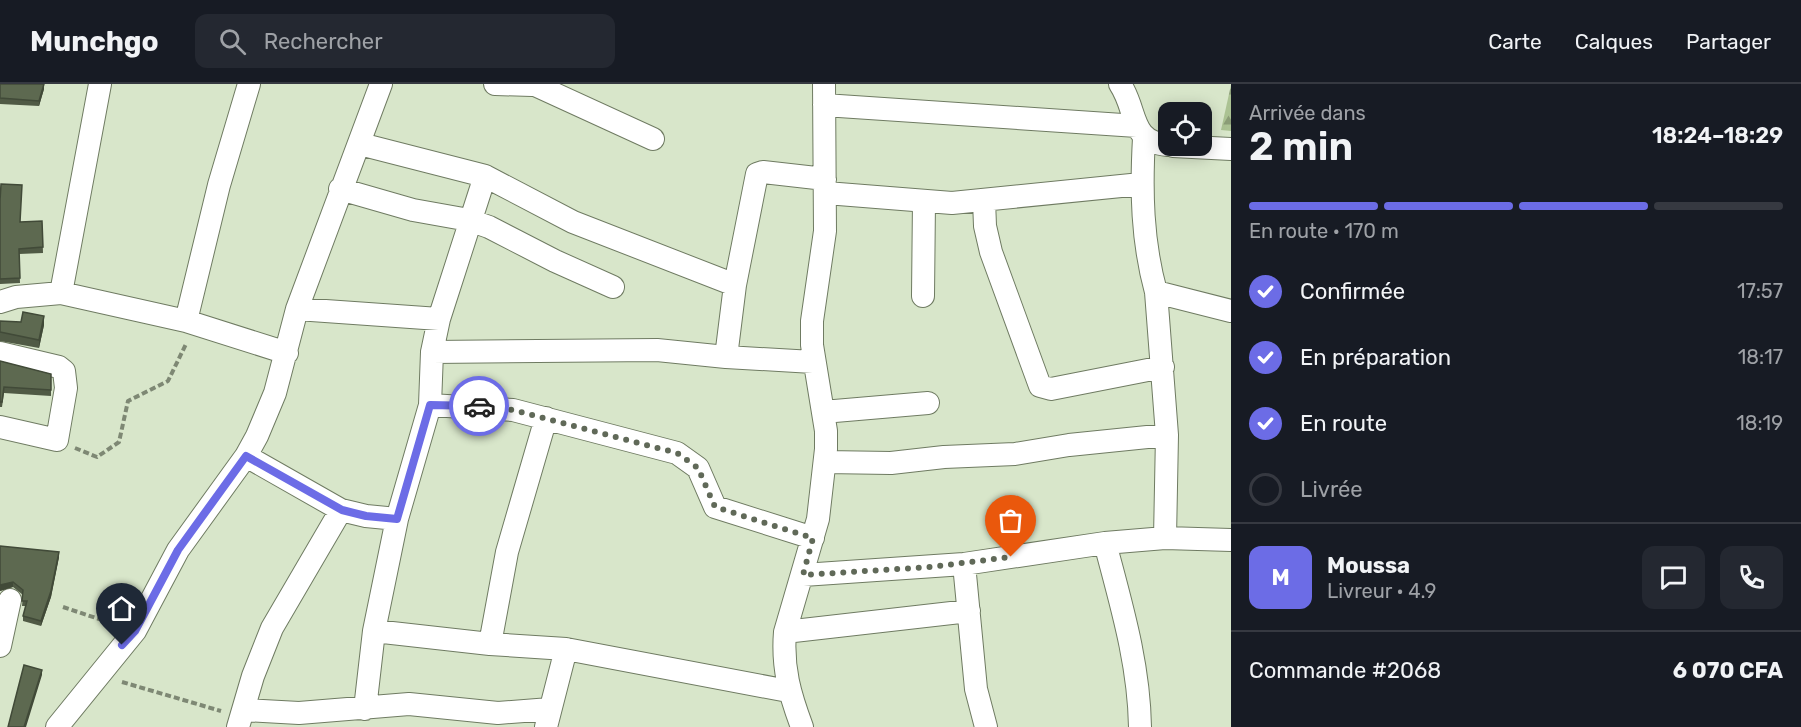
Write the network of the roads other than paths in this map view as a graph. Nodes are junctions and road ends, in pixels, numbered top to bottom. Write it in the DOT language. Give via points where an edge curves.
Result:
graph roads {
  1 [pos="100,84"];
  2 [pos="249,84"];
  3 [pos="381,84"];
  4 [pos="495,84"];
  5 [pos="1120,84"];
  6 [pos="532,85"];
  7 [pos="824,95"];
  8 [pos="1140,132"];
  9 [pos="653,139"];
  10 [pos="360,144"];
  11 [pos="1158,144"];
  12 [pos="1212,148"];
  13 [pos="1231,149"];
  14 [pos="485,176"];
  15 [pos="1141,184"];
  16 [pos="825,186"];
  17 [pos="340,189"];
  18 [pos="984,200"];
  19 [pos="924,201"];
  20 [pos="469,220"];
  21 [pos="735,285"];
  22 [pos="613,287"];
  23 [pos="1156,292"];
  24 [pos="61,294"];
  25 [pos="922,296"];
  26 [pos="0,302"];
  27 [pos="297,309"];
  28 [pos="1231,311"];
  29 [pos="439,319"];
  30 [pos="191,322"];
  31 [pos="432,352"];
  32 [pos="0,353"];
  33 [pos="287,353"];
  34 [pos="726,357"];
  35 [pos="813,362"];
  36 [pos="1163,367"];
  37 [pos="928,403"];
  38 [pos="430,405"];
  39 [pos="823,412"];
  40 [pos="546,418"];
  41 [pos="0,427"];
  42 [pos="1167,435"];
  43 [pos="246,456"];
  44 [pos="825,462"];
  45 [pos="342,510"];
  46 [pos="397,519"];
  47 [pos="813,538"];
  48 [pos="1165,538"];
  49 [pos="1231,540"];
  50 [pos="1104,543"];
  51 [pos="964,564"];
  52 [pos="803,575"];
  53 [pos="10,600"];
  54 [pos="969,611"];
  55 [pos="374,631"];
  56 [pos="785,633"];
  57 [pos="490,644"];
  58 [pos="0,646"];
  59 [pos="566,649"];
  60 [pos="788,691"];
  61 [pos="365,709"];
  62 [pos="240,718"];
  63 [pos="548,718"];
  64 [pos="57,727"];
  65 [pos="802,727"];
  66 [pos="986,727"];
  67 [pos="1140,727"];
  1 -- 24 [label="street"];
  2 -- 30 [label="street" via="219,185"];
  3 -- 10 [label="street"];
  4 -- 6 [label="street"];
  5 -- 8 [label="street"];
  6 -- 9 [label="street"];
  7 -- 8 [label="street"];
  7 -- 16 [label="street"];
  8 -- 11 [label="street"];
  8 -- 15 [label="street"];
  10 -- 14 [label="street"];
  10 -- 17 [label="street"];
  12 -- 13 [label="street"];
  14 -- 20 [label="street"];
  14 -- 21 [label="street" via="573,222"];
  15 -- 18 [label="street"];
  15 -- 23 [label="street" via="1144,236"];
  16 -- 19 [label="street"];
  16 -- 21 [label="street" via="763,172 757,174"];
  16 -- 35 [label="street" via="825,231 812,321"];
  17 -- 20 [label="street" via="413,210"];
  17 -- 27 [label="street"];
  18 -- 19 [label="street"];
  18 -- 36 [label="street" via="991,252 1040,386 1051,389"];
  19 -- 25 [label="street"];
  20 -- 22 [label="street"];
  20 -- 29 [label="street"];
  21 -- 34 [label="street"];
  23 -- 28 [label="street"];
  23 -- 36 [label="street"];
  24 -- 26 [label="street"];
  24 -- 30 [label="street"];
  27 -- 29 [label="street"];
  27 -- 33 [label="street"];
  29 -- 31 [label="street"];
  30 -- 33 [label="street"];
  31 -- 34 [label="street" via="657,350"];
  31 -- 38 [label="street"];
  32 -- 41 [label="street" via="59,367 64,371 66,388 57,440"];
  33 -- 43 [label="street" via="275,393"];
  34 -- 35 [label="street"];
  35 -- 39 [label="street"];
  36 -- 42 [label="street"];
  37 -- 39 [label="street"];
  38 -- 40 [label="street" via="495,408"];
  38 -- 46 [label="street"];
  39 -- 44 [label="street"];
  40 -- 47 [label="street" via="677,453 698,468 715,507"];
  40 -- 57 [label="street" via="507,552"];
  42 -- 44 [label="street" via="1015,454 891,463"];
  42 -- 48 [label="street"];
  43 -- 45 [label="street"];
  43 -- 64 [label="street" via="178,550 135,631"];
  44 -- 47 [label="street"];
  45 -- 46 [label="street"];
  45 -- 62 [label="street" via="272,628"];
  46 -- 55 [label="street"];
  47 -- 52 [label="street"];
  48 -- 49 [label="street"];
  48 -- 50 [label="street"];
  50 -- 51 [label="street"];
  50 -- 67 [label="street" via="1130,640 1140,699"];
  51 -- 52 [label="street"];
  51 -- 54 [label="street"];
  52 -- 56 [label="street"];
  53 -- 58 [label="street"];
  54 -- 56 [label="street"];
  54 -- 66 [label="street" via="976,689"];
  55 -- 57 [label="street"];
  55 -- 61 [label="street"];
  56 -- 60 [label="street"];
  57 -- 59 [label="street"];
  59 -- 60 [label="street"];
  59 -- 63 [label="street"];
  60 -- 65 [label="street"];
  61 -- 62 [label="street"];
  61 -- 63 [label="street" via="409,704"];
}
